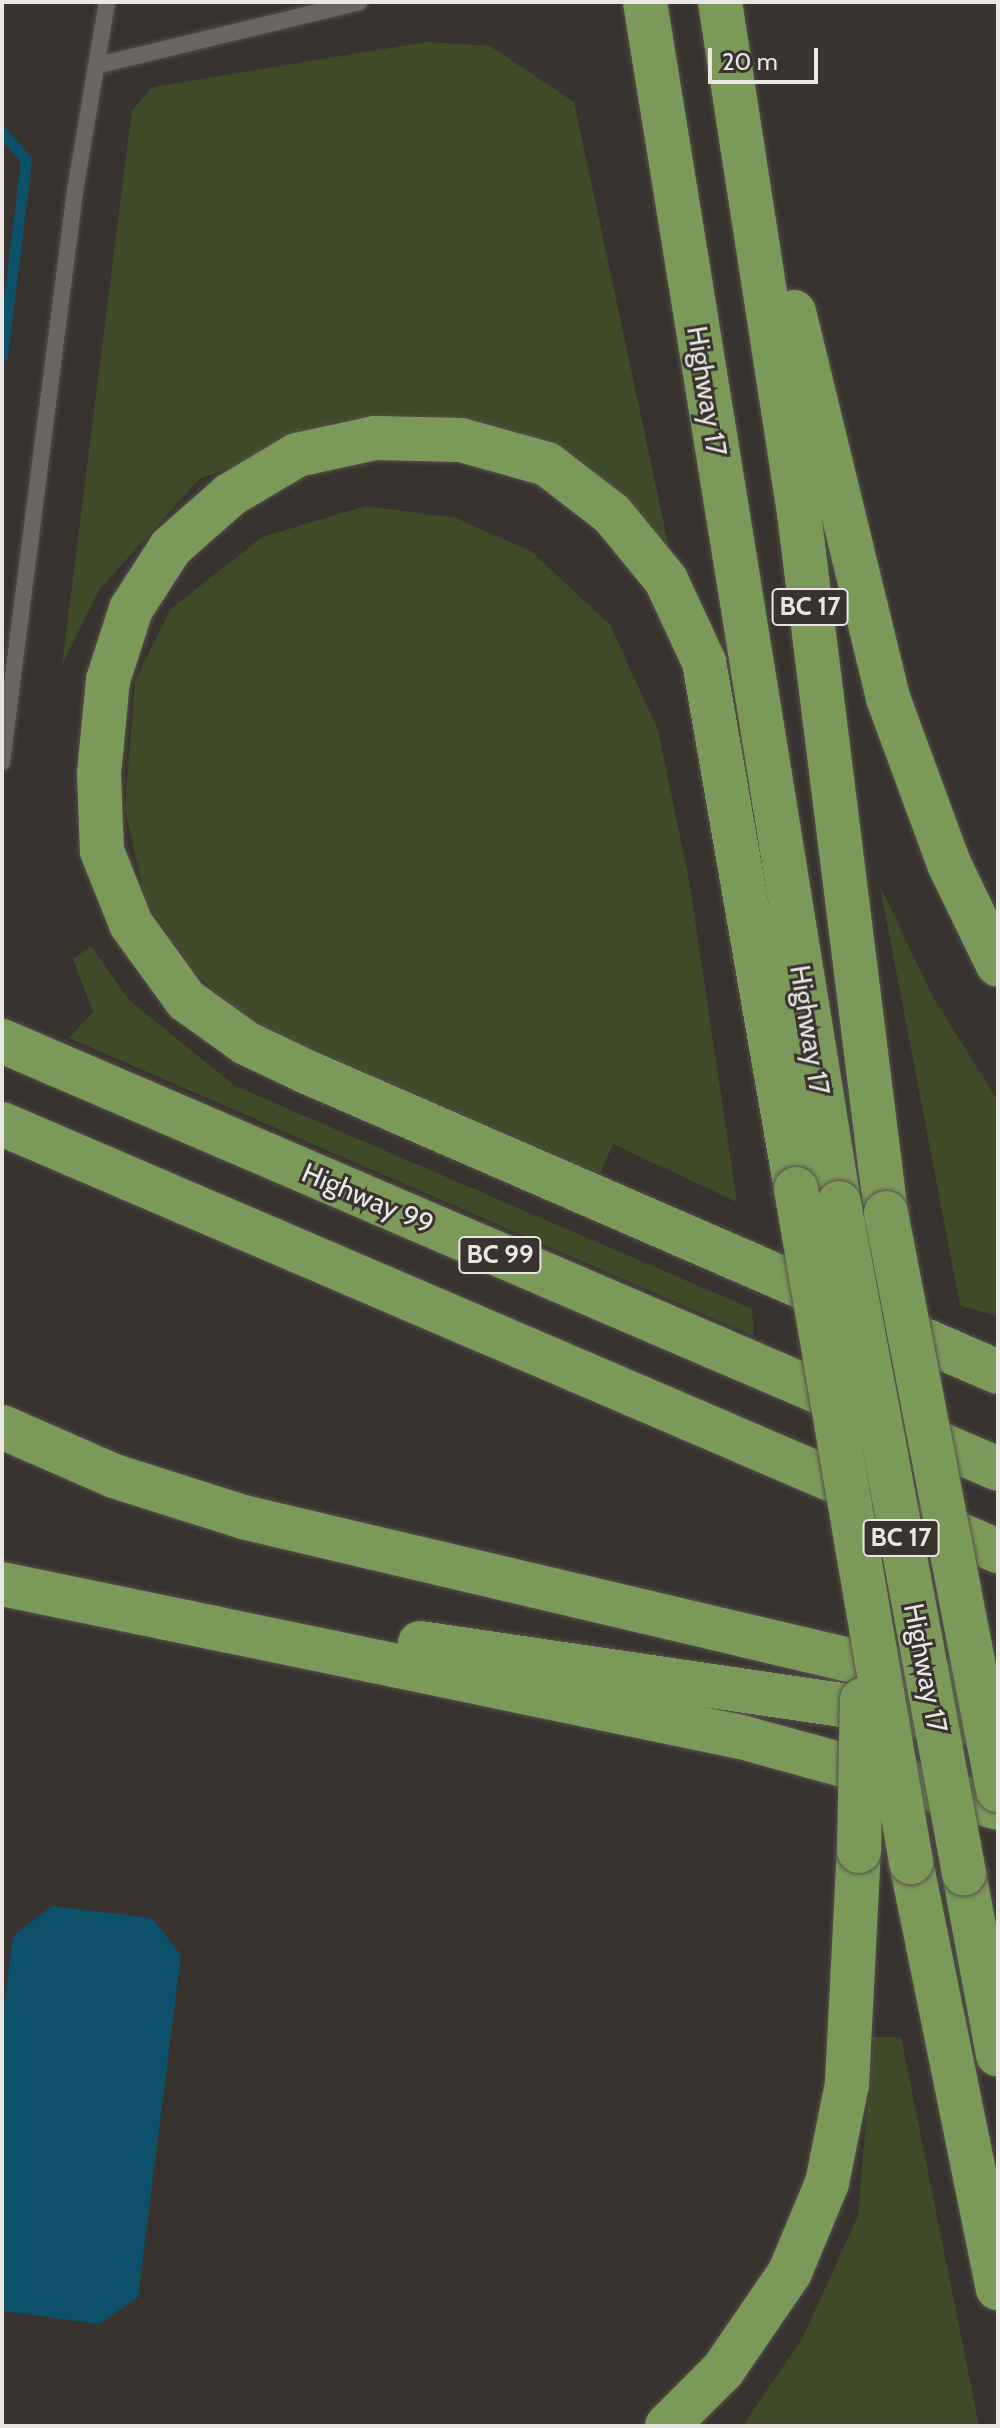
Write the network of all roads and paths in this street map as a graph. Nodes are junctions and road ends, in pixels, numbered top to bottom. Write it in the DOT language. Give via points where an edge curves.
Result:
graph roads {
  1 [pos="107,2"];
  2 [pos="359,2"];
  3 [pos="645,2"];
  4 [pos="722,15"];
  5 [pos="99,65"];
  6 [pos="7,686"];
  7 [pos="2,762"];
  8 [pos="998,965"];
  9 [pos="2,1041"];
  10 [pos="2,1124"];
  11 [pos="998,1372"];
  12 [pos="2,1427"];
  13 [pos="998,1469"];
  14 [pos="951,1549"];
  15 [pos="998,1551"];
  16 [pos="2,1583"];
  17 [pos="863,1606"];
  18 [pos="998,1683"];
  19 [pos="998,1695"];
  20 [pos="998,1728"];
  21 [pos="998,1790"];
  22 [pos="998,1808"];
  23 [pos="998,2055"];
  24 [pos="998,2288"];
  25 [pos="667,2426"];
  1 -- 5 [label="lane"];
  2 -- 5 [label="lane"];
  3 -- 23 [label="highway, Highway 17 / BC 17, bridge" via="839,1203"];
  4 -- 8 [label="highway" via="888,698 949,864"];
  4 -- 14 [label="highway, Highway 17 / BC 17, bridge" via="799,513 886,1213"];
  5 -- 6 [label="lane" via="75,191"];
  6 -- 7 [label="lane"];
  9 -- 13 [label="highway, Highway 99 / BC 99"];
  10 -- 15 [label="highway, BC 99"];
  11 -- 17 [label="highway, bridge" via="307,1072 246,1043 186,1000 131,924 102,851 99,774 108,680 131,609 171,547 230,495 297,455 375,438 461,440 547,464 612,514 666,580 704,662 796,1189"];
  12 -- 19 [label="highway" via="114,1476 243,1517"];
  14 -- 18 [label="highway, bridge"];
  14 -- 21 [label="highway, Highway 17 / BC 17, bridge"];
  16 -- 20 [label="highway"];
  16 -- 22 [label="highway" via="741,1737"];
  17 -- 24 [label="highway, bridge"];
  17 -- 25 [label="highway, bridge" via="859,1851 847,2084 827,2183 790,2272 723,2370"];
}
